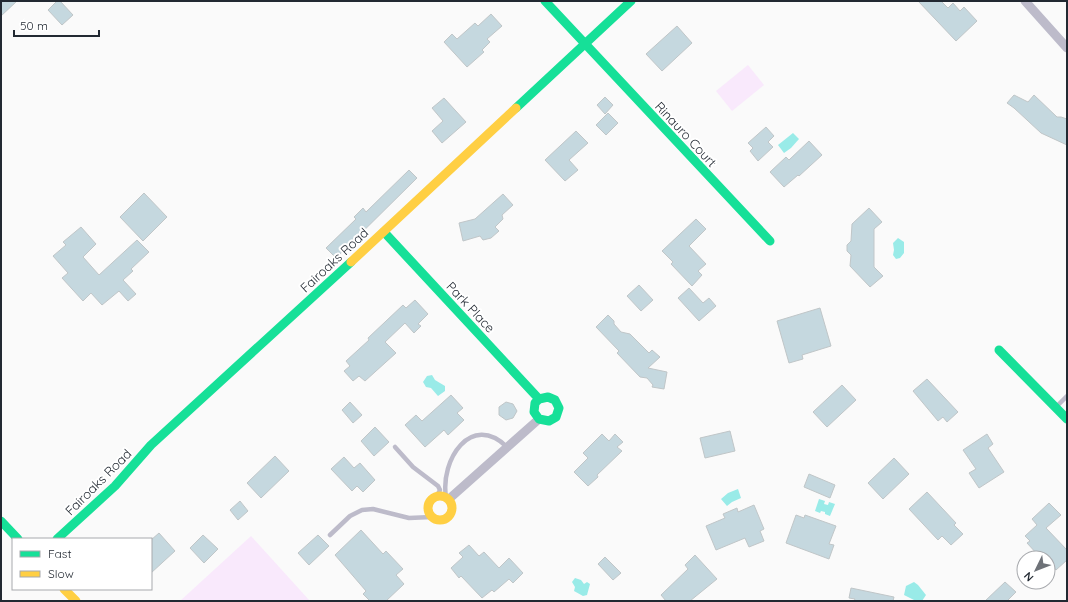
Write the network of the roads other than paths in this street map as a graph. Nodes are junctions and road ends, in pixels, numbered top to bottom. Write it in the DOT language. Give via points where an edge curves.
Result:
graph roads {
  1 [pos="545,1"];
  2 [pos="630,1"];
  3 [pos="1025,1"];
  4 [pos="584,44"];
  5 [pos="1067,48"];
  6 [pos="384,232"];
  7 [pos="770,241"];
  8 [pos="999,350"];
  9 [pos="1067,396"];
  10 [pos="539,399"];
  11 [pos="1056,407"];
  12 [pos="539,419"];
  13 [pos="1067,419"];
  14 [pos="395,447"];
  15 [pos="507,447"];
  16 [pos="444,497"];
  17 [pos="432,517"];
  18 [pos="1,521"];
  19 [pos="330,535"];
  20 [pos="17,538"];
  21 [pos="58,538"];
  22 [pos="65,590"];
  23 [pos="76,601"];
  1 -- 4 [label="street, Rinauro Court"];
  2 -- 4 [label="street, Fairoaks Road"];
  3 -- 5 [label="street"];
  4 -- 6 [label="street, Fairoaks Road"];
  4 -- 7 [label="street, Rinauro Court"];
  6 -- 10 [label="street, Park Place"];
  6 -- 21 [label="street, Fairoaks Road" via="151,446 115,486"];
  8 -- 11 [label="street"];
  9 -- 11 [label="lane"];
  10 -- 12 [label="street" via="535,403 534,412"];
  10 -- 12 [label="street" via="552,398 559,408 556,417 549,421"];
  11 -- 13 [label="street"];
  12 -- 15 [label="street"];
  14 -- 16 [label="lane" via="420,474 438,486"];
  15 -- 16 [label="street"];
  15 -- 16 [label="lane" via="499,439 481,434 464,443 450,460"];
  16 -- 17 [label="street" via="430,501 428,509"];
  16 -- 17 [label="street" via="453,506 451,515 444,520"];
  17 -- 19 [label="lane" via="409,518 373,509 362,510 350,516"];
  18 -- 20 [label="street"];
  22 -- 23 [label="street"];
}
